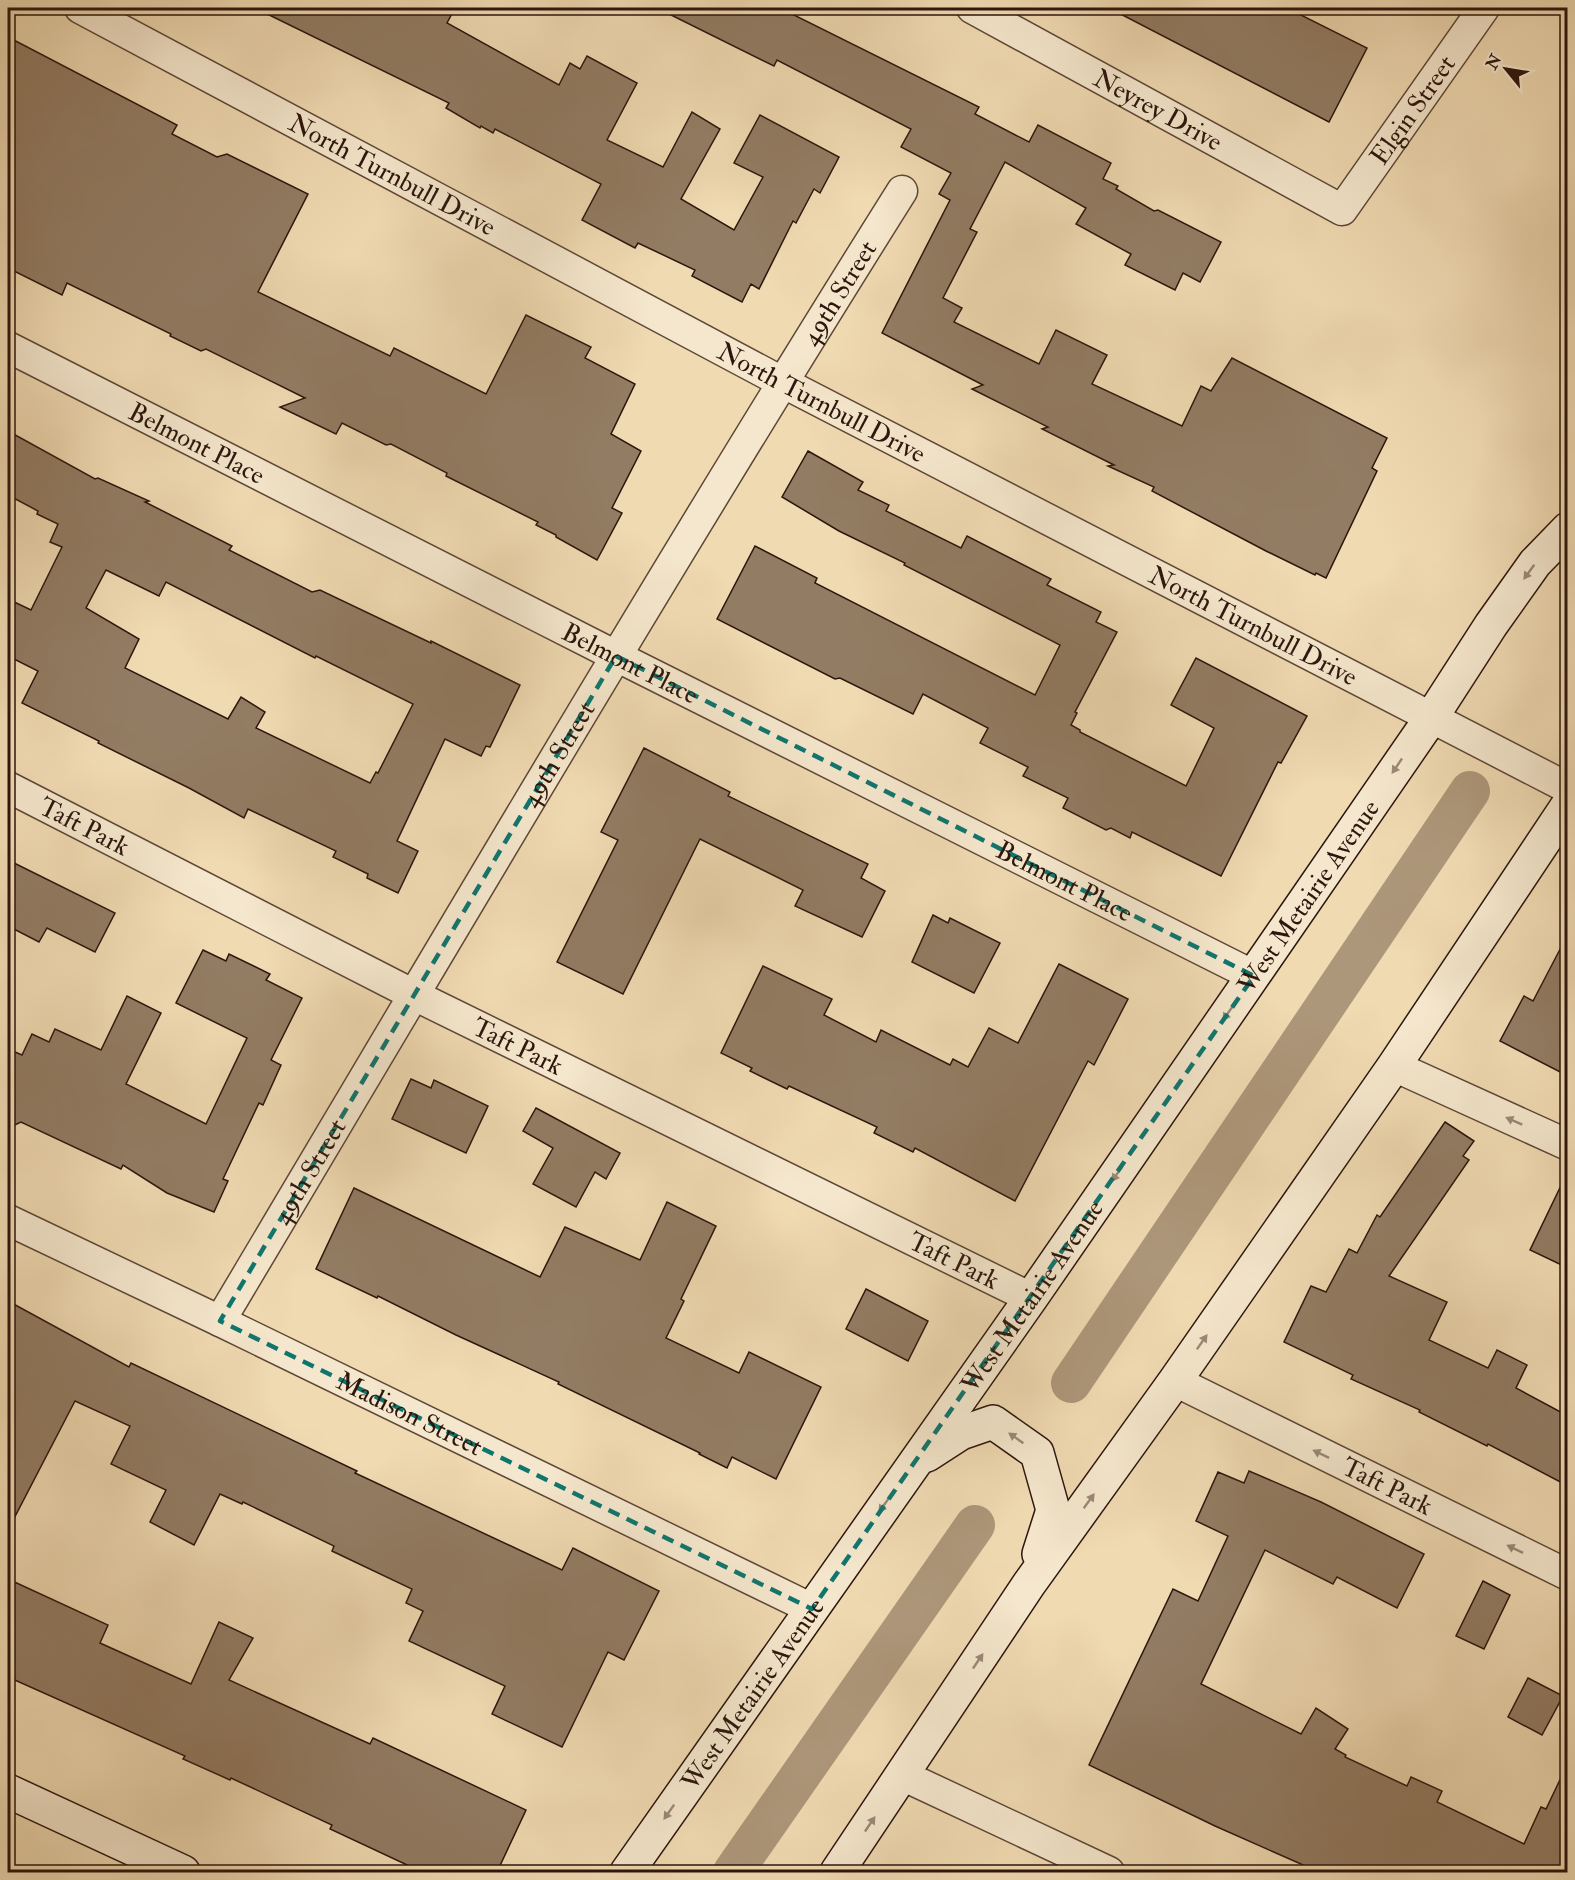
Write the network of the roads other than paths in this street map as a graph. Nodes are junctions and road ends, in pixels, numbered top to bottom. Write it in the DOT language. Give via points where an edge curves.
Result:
graph roads {
  1 [pos="80,8"];
  2 [pos="972,8"];
  3 [pos="1484,8"];
  4 [pos="902,190"];
  5 [pos="1342,210"];
  6 [pos="8,346"];
  7 [pos="782,382"];
  8 [pos="1568,529"];
  9 [pos="616,656"];
  10 [pos="1431,718"];
  11 [pos="8,788"];
  12 [pos="1568,788"];
  13 [pos="1568,806"];
  14 [pos="1254,976"];
  15 [pos="414,995"];
  16 [pos="1394,1066"];
  17 [pos="1568,1145"];
  18 [pos="8,1220"];
  19 [pos="1031,1298"];
  20 [pos="220,1321"];
  21 [pos="1175,1381"];
  22 [pos="914,1464"];
  23 [pos="1568,1575"];
  24 [pos="1029,1584"];
  25 [pos="812,1609"];
  26 [pos="902,1775"];
  27 [pos="8,1793"];
  28 [pos="183,1872"];
  29 [pos="627,1872"];
  30 [pos="837,1872"];
  31 [pos="1109,1872"];
  1 -- 7 [label="street, North Turnbull Drive"];
  2 -- 5 [label="street, Neyrey Drive"];
  3 -- 5 [label="street, Elgin Street"];
  4 -- 7 [label="street, 49th Street"];
  6 -- 9 [label="street, Belmont Place"];
  7 -- 9 [label="street, 49th Street"];
  7 -- 10 [label="street, North Turnbull Drive"];
  8 -- 10 [label="main road, West Metairie Avenue, one-way" via="1535,563"];
  9 -- 14 [label="street, Belmont Place"];
  9 -- 15 [label="street, 49th Street"];
  10 -- 12 [label="street, North Turnbull Drive"];
  10 -- 14 [label="main road, West Metairie Avenue, one-way"];
  11 -- 15 [label="street, Taft Park"];
  13 -- 16 [label="main road"];
  14 -- 19 [label="main road, West Metairie Avenue, one-way"];
  15 -- 19 [label="street, Taft Park"];
  15 -- 20 [label="street, 49th Street"];
  17 -- 16 [label="street, one-way"];
  21 -- 16 [label="main road, one-way"];
  18 -- 20 [label="street, Madison Street"];
  19 -- 22 [label="main road, West Metairie Avenue"];
  20 -- 25 [label="street, Madison Street"];
  23 -- 21 [label="street, Taft Park, one-way"];
  24 -- 21 [label="main road, one-way"];
  24 -- 22 [label="main road, one-way" via="1053,1510 1037,1453 993,1422 961,1433"];
  22 -- 25 [label="main road, West Metairie Avenue, one-way"];
  26 -- 24 [label="main road, one-way"];
  25 -- 29 [label="main road, West Metairie Avenue, one-way"];
  30 -- 26 [label="main road, one-way"];
  26 -- 31 [label="street"];
  27 -- 28 [label="main road"];
}
